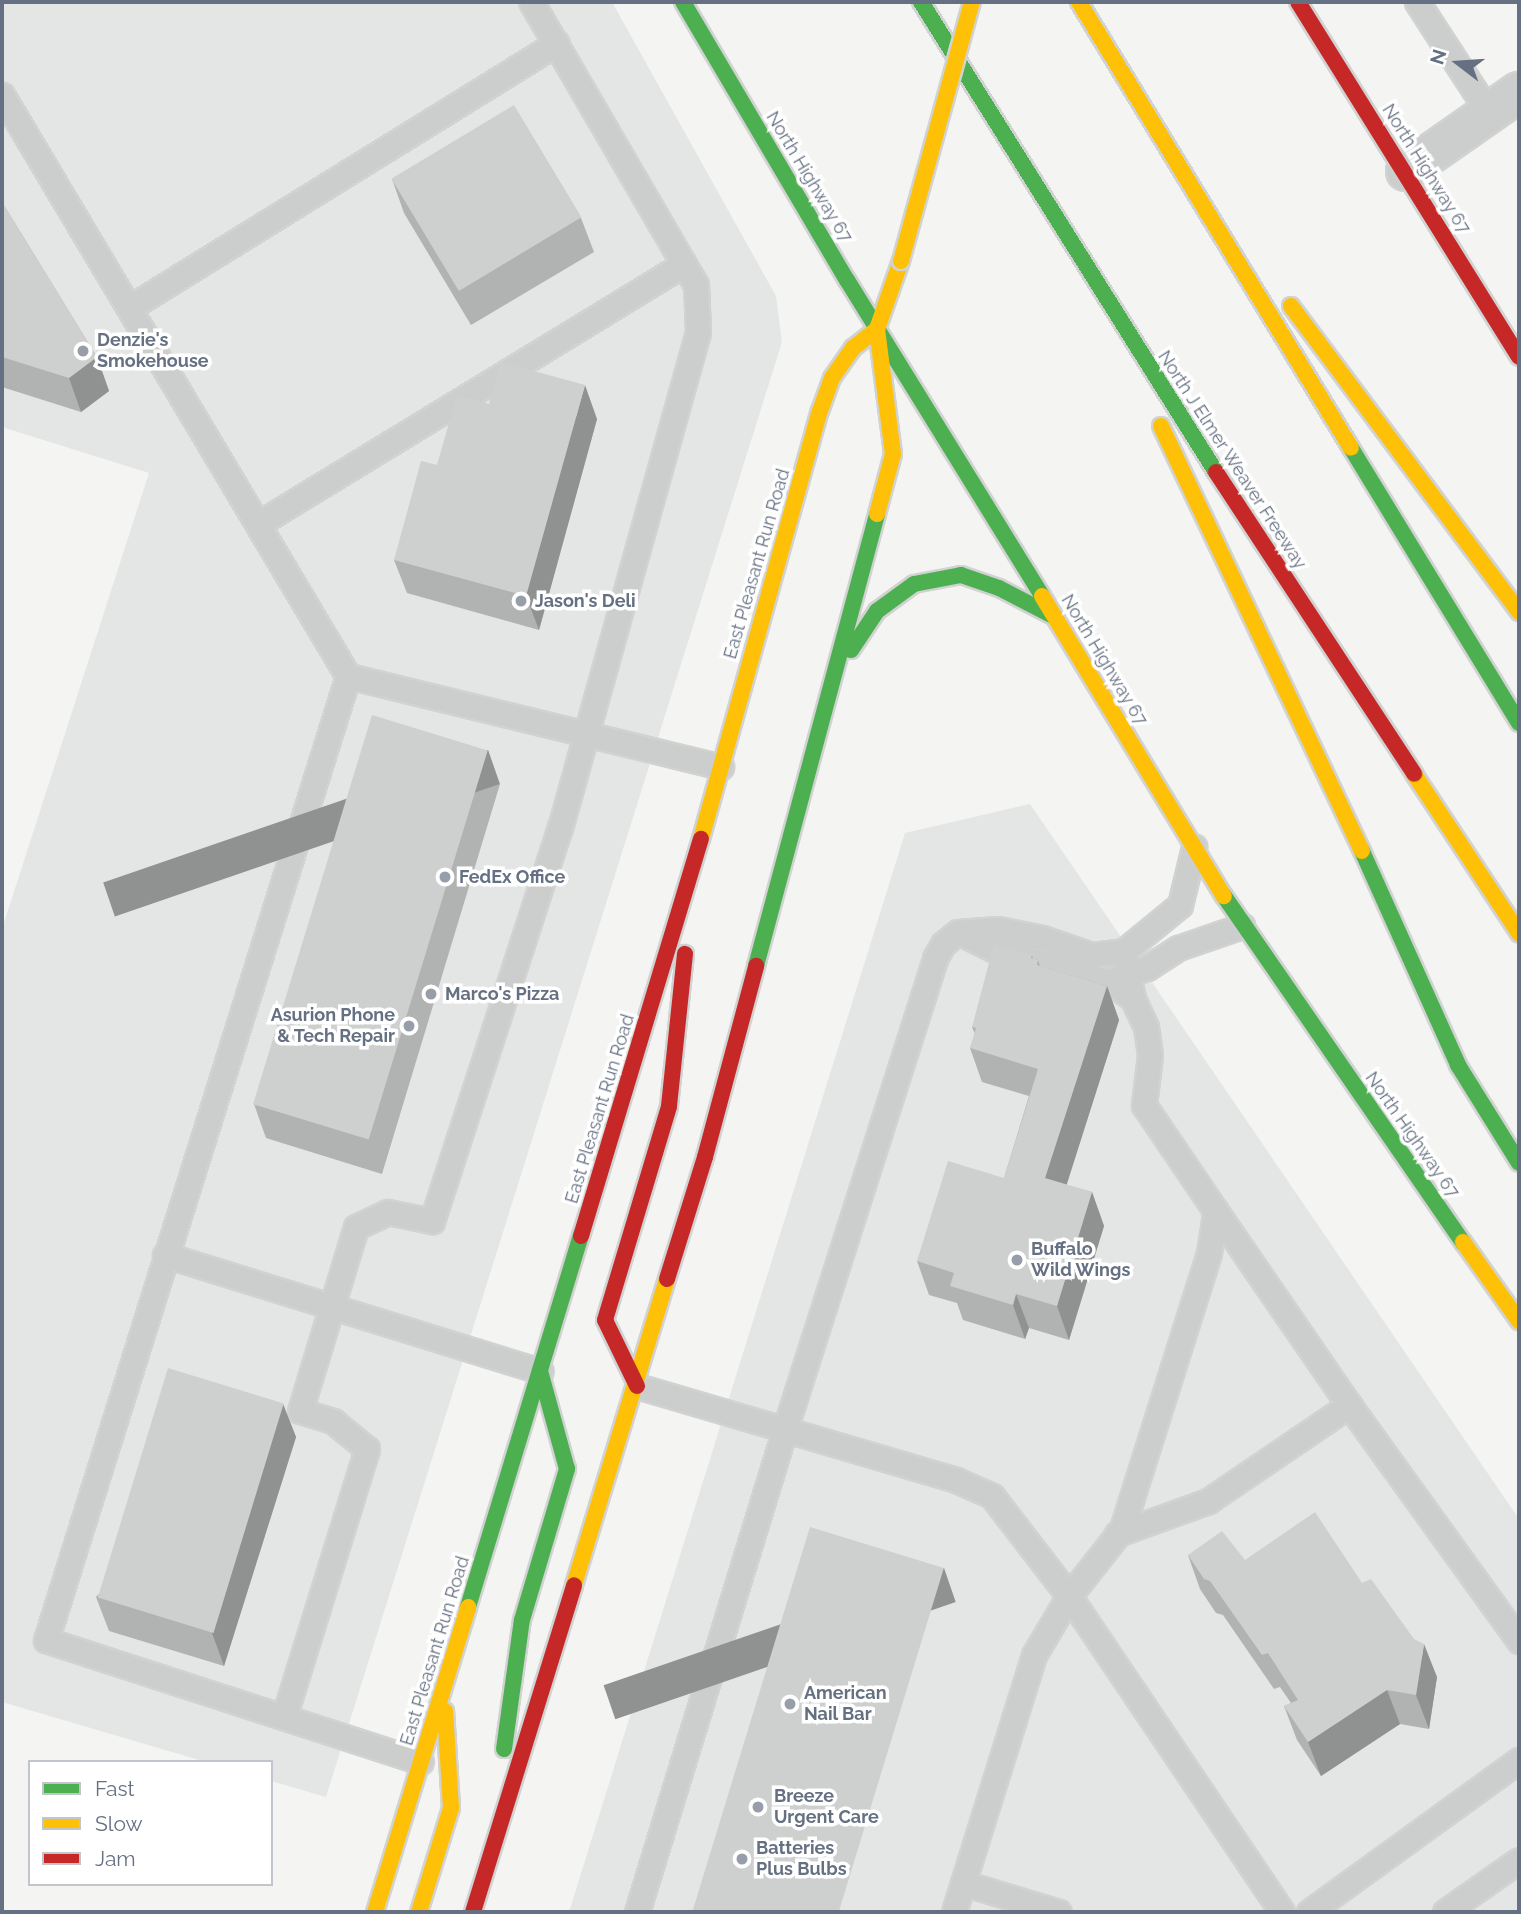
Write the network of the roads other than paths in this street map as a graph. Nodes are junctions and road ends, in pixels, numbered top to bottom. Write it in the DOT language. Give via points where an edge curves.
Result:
graph roads {
  1 [pos="531,2"];
  2 [pos="683,2"];
  3 [pos="920,2"];
  4 [pos="972,2"];
  5 [pos="1079,2"];
  6 [pos="1298,2"];
  7 [pos="1420,3"];
  8 [pos="557,43"];
  9 [pos="2,95"];
  10 [pos="1504,103"];
  11 [pos="1144,107"];
  12 [pos="1406,171"];
  13 [pos="1250,251"];
  14 [pos="1084,263"];
  15 [pos="684,264"];
  16 [pos="1283,295"];
  17 [pos="129,309"];
  18 [pos="877,329"];
  19 [pos="1519,357"];
  20 [pos="1143,389"];
  21 [pos="1155,414"];
  22 [pos="258,524"];
  23 [pos="1519,612"];
  24 [pos="1055,617"];
  25 [pos="348,676"];
  26 [pos="835,676"];
  27 [pos="1519,723"];
  28 [pos="586,734"];
  29 [pos="721,767"];
  30 [pos="1194,847"];
  31 [pos="694,865"];
  32 [pos="1242,926"];
  33 [pos="958,932"];
  34 [pos="1519,933"];
  35 [pos="1124,951"];
  36 [pos="1120,978"];
  37 [pos="1519,1163"];
  38 [pos="1215,1210"];
  39 [pos="165,1255"];
  40 [pos="332,1307"];
  41 [pos="1519,1321"];
  42 [pos="540,1371"];
  43 [pos="637,1386"];
  44 [pos="1349,1405"];
  45 [pos="785,1429"];
  46 [pos="1117,1535"];
  47 [pos="1069,1596"];
  48 [pos="1519,1641"];
  49 [pos="443,1688"];
  50 [pos="284,1717"];
  51 [pos="1519,1760"];
  52 [pos="421,1762"];
  53 [pos="1519,1860"];
  54 [pos="489,1862"];
  55 [pos="963,1883"];
  56 [pos="375,1912"];
  57 [pos="419,1912"];
  58 [pos="472,1912"];
  59 [pos="637,1912"];
  60 [pos="954,1912"];
  61 [pos="1059,1912"];
  62 [pos="1282,1912"];
  63 [pos="1309,1912"];
  64 [pos="1445,1912"];
  1 -- 8 [label="lane"];
  2 -- 18 [label="main road, North Highway 67"];
  3 -- 14 [label="main road, North J Elmer Weaver Freeway"];
  4 -- 18 [label="main road, bridge" via="901,261"];
  5 -- 11 [label="main road"];
  6 -- 12 [label="main road, North Highway 67"];
  7 -- 10 [label="lane"];
  8 -- 15 [label="lane"];
  8 -- 17 [label="lane"];
  9 -- 17 [label="lane"];
  10 -- 12 [label="street"];
  11 -- 13 [label="main road"];
  11 -- 27 [label="main road"];
  12 -- 19 [label="main road, North Highway 67"];
  14 -- 20 [label="main road"];
  14 -- 34 [label="main road, North J Elmer Weaver Freeway" via="1192,436"];
  15 -- 22 [label="lane"];
  15 -- 28 [label="lane" via="696,285 698,332"];
  16 -- 23 [label="main road"];
  17 -- 22 [label="lane"];
  18 -- 24 [label="main road, North Highway 67"];
  18 -- 26 [label="main road" via="893,454"];
  18 -- 29 [label="main road, East Pleasant Run Road" via="853,348 832,378 820,411"];
  21 -- 37 [label="main road" via="1347,816 1458,1065"];
  22 -- 25 [label="lane"];
  24 -- 26 [label="main road" via="999,588 961,575 914,584 877,611"];
  24 -- 30 [label="main road, North Highway 67"];
  25 -- 28 [label="lane"];
  25 -- 39 [label="lane"];
  26 -- 43 [label="main road"];
  28 -- 29 [label="lane"];
  28 -- 40 [label="lane" via="560,828 432,1221 388,1212 356,1227"];
  29 -- 31 [label="main road, East Pleasant Run Road"];
  30 -- 32 [label="main road, North Highway 67"];
  30 -- 35 [label="lane" via="1180,905"];
  31 -- 42 [label="main road, East Pleasant Run Road"];
  31 -- 43 [label="main road" via="669,1106 605,1320"];
  32 -- 36 [label="lane" via="1178,948 1147,968"];
  32 -- 41 [label="main road, North Highway 67"];
  33 -- 35 [label="lane" via="998,929 1092,956"];
  33 -- 36 [label="lane" via="993,949"];
  33 -- 45 [label="lane" via="935,958"];
  35 -- 36 [label="lane"];
  36 -- 38 [label="lane" via="1146,1027 1150,1055 1144,1105"];
  38 -- 44 [label="lane"];
  38 -- 46 [label="lane" via="1209,1253"];
  39 -- 40 [label="lane"];
  39 -- 50 [label="lane" via="46,1640"];
  40 -- 42 [label="lane"];
  40 -- 50 [label="lane" via="300,1411 333,1422 368,1449"];
  42 -- 49 [label="main road, East Pleasant Run Road"];
  42 -- 54 [label="main road" via="567,1469 522,1620"];
  43 -- 45 [label="lane"];
  43 -- 54 [label="main road"];
  44 -- 46 [label="lane" via="1208,1501"];
  44 -- 48 [label="lane"];
  45 -- 47 [label="lane" via="956,1480 992,1496"];
  45 -- 59 [label="lane"];
  46 -- 47 [label="lane"];
  47 -- 55 [label="lane" via="1034,1655"];
  47 -- 62 [label="lane"];
  49 -- 52 [label="main road, East Pleasant Run Road"];
  49 -- 57 [label="main road" via="451,1808"];
  50 -- 52 [label="lane"];
  51 -- 63 [label="lane"];
  52 -- 56 [label="main road, East Pleasant Run Road"];
  53 -- 64 [label="lane"];
  54 -- 58 [label="main road"];
  55 -- 60 [label="lane"];
  55 -- 61 [label="lane"];
}
